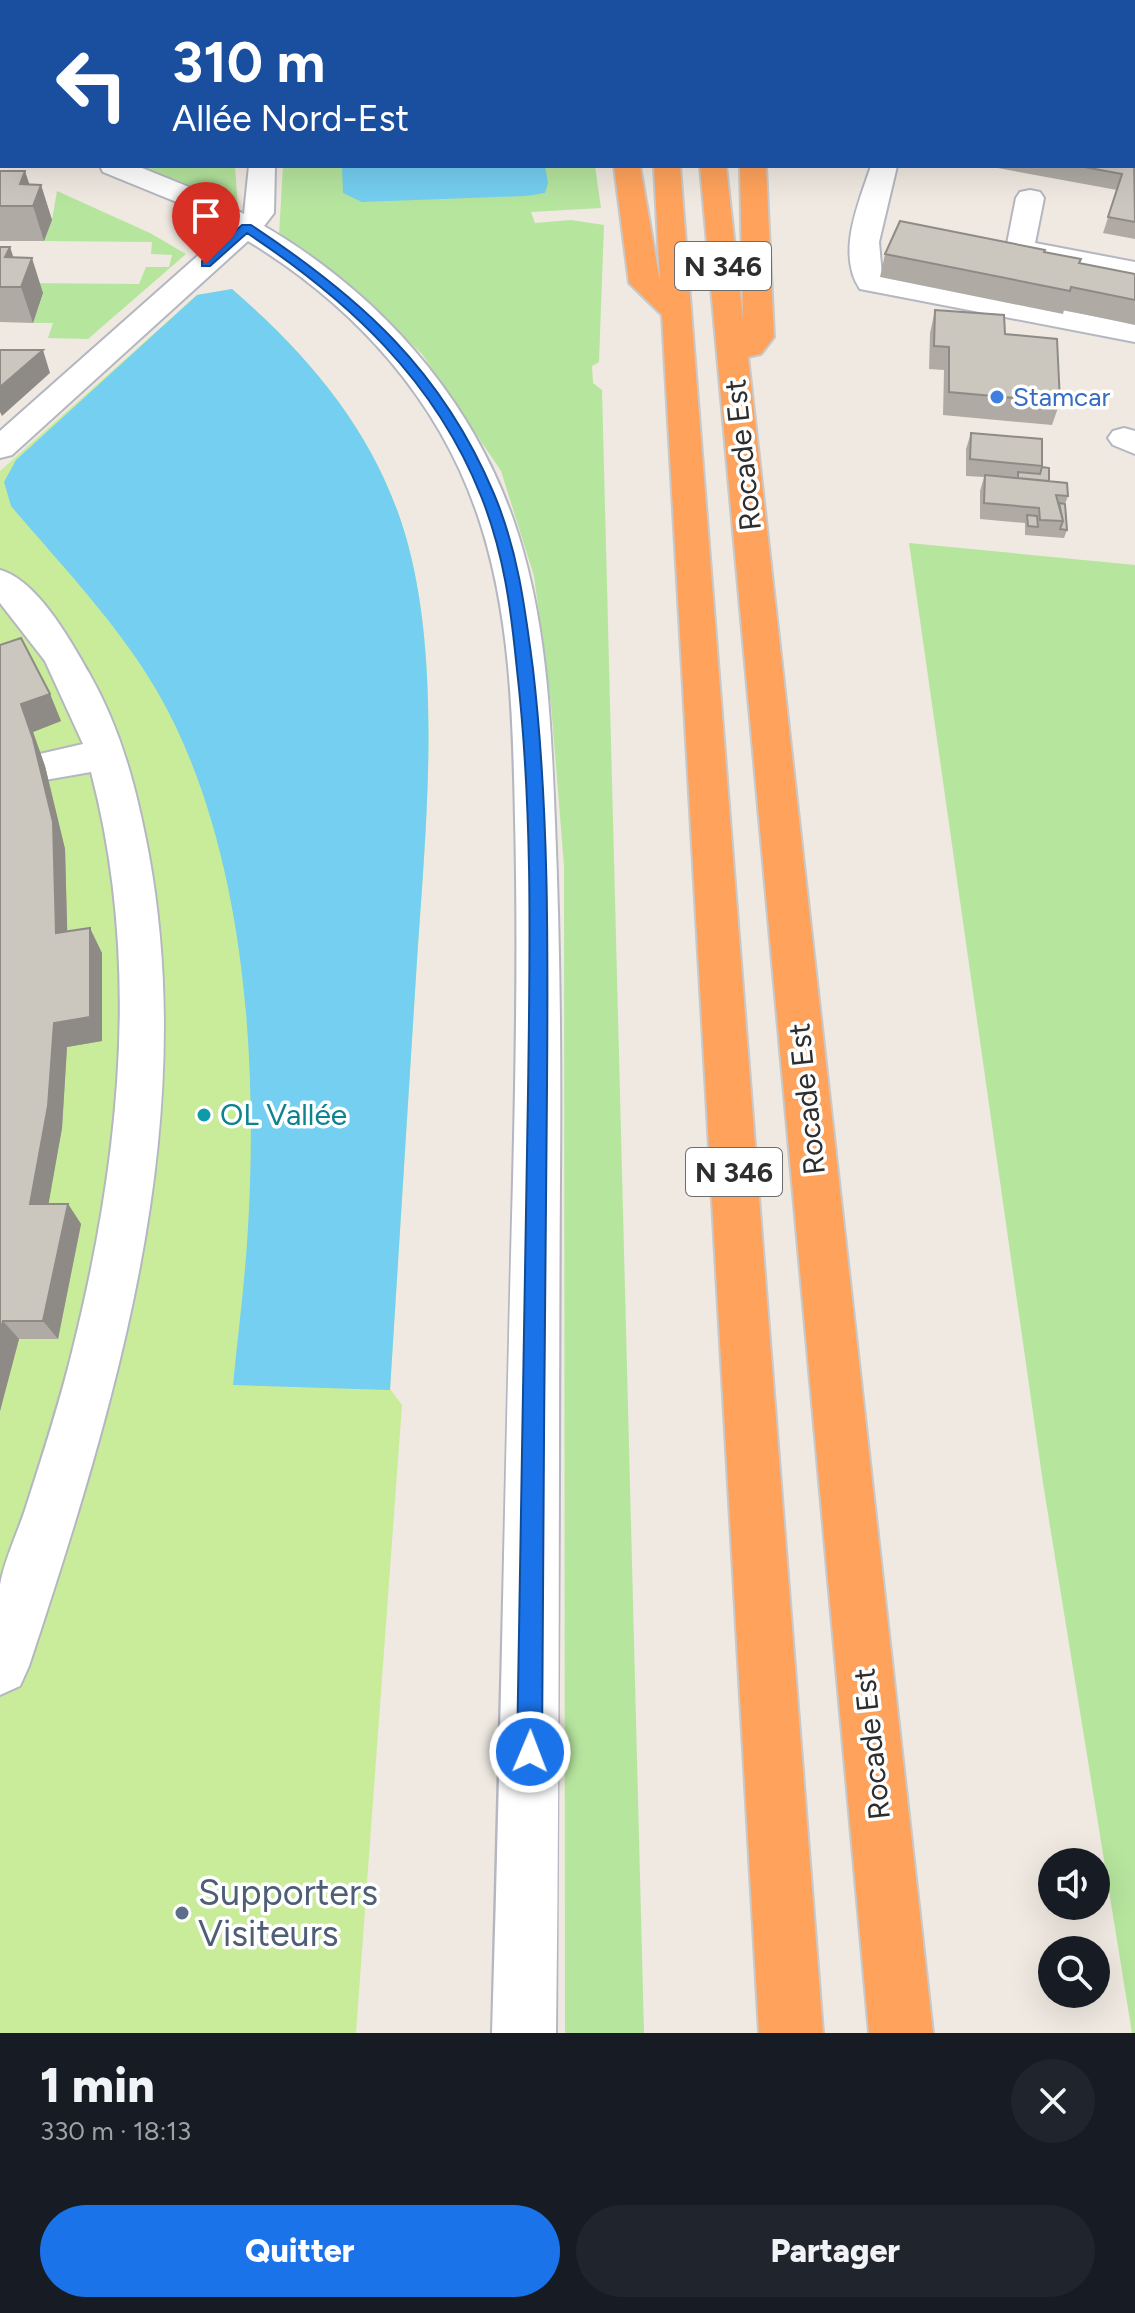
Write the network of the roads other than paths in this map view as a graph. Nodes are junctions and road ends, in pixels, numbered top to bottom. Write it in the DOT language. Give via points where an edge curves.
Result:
graph roads {
  1 [pos="118,168"];
  2 [pos="262,168"];
  3 [pos="627,168"];
  4 [pos="667,168"];
  5 [pos="713,168"];
  6 [pos="753,168"];
  7 [pos="883,168"];
  8 [pos="1030,198"];
  9 [pos="868,222"];
  10 [pos="899,227"];
  11 [pos="246,228"];
  12 [pos="990,244"];
  13 [pos="1020,249"];
  14 [pos="1135,271"];
  15 [pos="676,312"];
  16 [pos="1135,333"];
  17 [pos="734,367"];
  18 [pos="0,448"];
  19 [pos="0,582"];
  20 [pos="107,754"];
  21 [pos="45,766"];
  22 [pos="0,1666"];
  23 [pos="524,2033"];
  24 [pos="791,2033"];
  25 [pos="901,2033"];
  1 -- 11 [label="street" via="190,197"];
  2 -- 11 [label="street" via="260,213"];
  3 -- 15 [label="highway" via="644,283"];
  4 -- 15 [label="highway, Rocade Est / N 346"];
  5 -- 17 [label="highway, Rocade Est / N 346"];
  6 -- 17 [label="highway" via="759,337"];
  7 -- 9 [label="street"];
  8 -- 13 [label="street"];
  9 -- 10 [label="street"];
  9 -- 16 [label="street" via="864,266 870,283"];
  11 -- 18 [label="street"];
  11 -- 23 [label="street" via="308,268 409,363 453,423 488,496 515,578 533,737 539,938"];
  12 -- 13 [label="street"];
  13 -- 14 [label="street"];
  15 -- 24 [label="highway, Rocade Est / N 346"];
  17 -- 25 [label="highway, Rocade Est / N 346"];
  19 -- 20 [label="street" via="21,601 72,673"];
  20 -- 21 [label="street"];
  20 -- 22 [label="street" via="129,847 139,928 143,1031 135,1158 104,1329 50,1522"];
}
